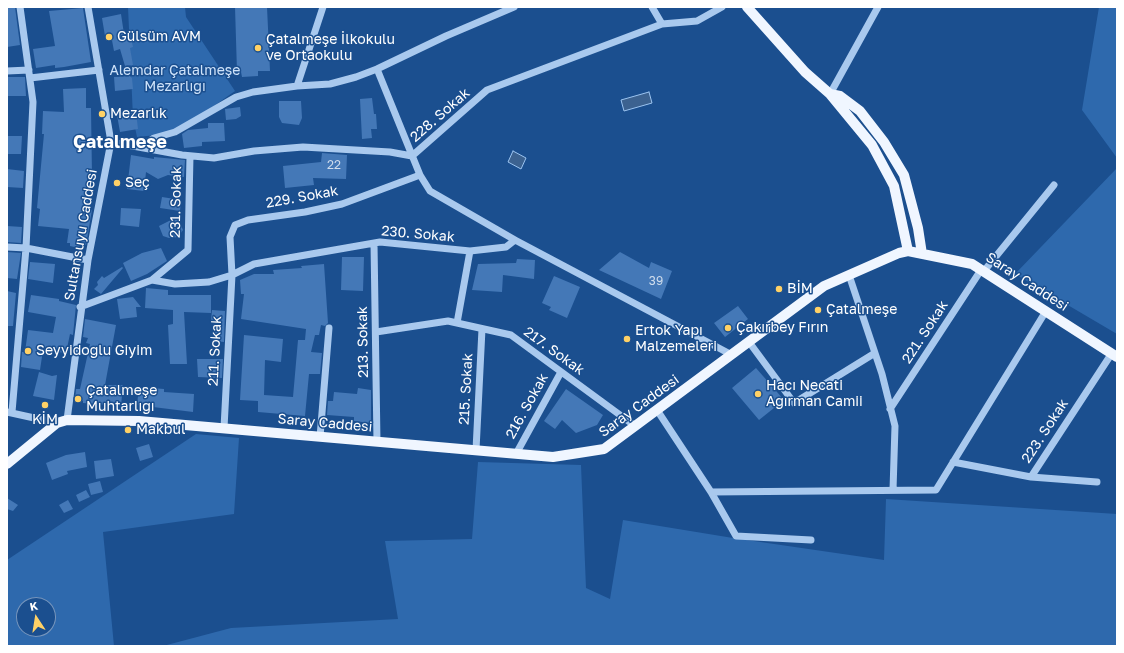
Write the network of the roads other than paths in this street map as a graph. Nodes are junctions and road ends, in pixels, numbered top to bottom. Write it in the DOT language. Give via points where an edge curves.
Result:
graph roads {
  1 [pos="20,7"];
  2 [pos="88,7"];
  3 [pos="323,7"];
  4 [pos="514,7"];
  5 [pos="652,7"];
  6 [pos="722,7"];
  7 [pos="747,7"];
  8 [pos="878,7"];
  9 [pos="662,24"];
  10 [pos="377,69"];
  11 [pos="99,70"];
  12 [pos="7,71"];
  13 [pos="29,74"];
  14 [pos="297,86"];
  15 [pos="830,94"];
  16 [pos="111,142"];
  17 [pos="141,147"];
  18 [pos="190,156"];
  19 [pos="412,156"];
  20 [pos="420,175"];
  21 [pos="1054,185"];
  22 [pos="515,240"];
  23 [pos="374,243"];
  24 [pos="7,248"];
  25 [pos="26,248"];
  26 [pos="470,251"];
  27 [pos="908,251"];
  28 [pos="922,254"];
  29 [pos="88,260"];
  30 [pos="982,271"];
  31 [pos="232,275"];
  32 [pos="849,275"];
  33 [pos="152,280"];
  34 [pos="80,307"];
  35 [pos="1046,311"];
  36 [pos="457,323"];
  37 [pos="329,328"];
  38 [pos="482,329"];
  39 [pos="376,332"];
  40 [pos="749,342"];
  41 [pos="875,353"];
  42 [pos="732,354"];
  43 [pos="1114,355"];
  44 [pos="561,372"];
  45 [pos="890,409"];
  46 [pos="657,410"];
  47 [pos="9,412"];
  48 [pos="62,422"];
  49 [pos="635,426"];
  50 [pos="224,428"];
  51 [pos="320,437"];
  52 [pos="377,442"];
  53 [pos="476,450"];
  54 [pos="516,454"];
  55 [pos="953,462"];
  56 [pos="7,464"];
  57 [pos="1031,477"];
  58 [pos="1097,482"];
  59 [pos="893,490"];
  60 [pos="711,492"];
  61 [pos="811,540"];
  1 -- 13 [label="street"];
  2 -- 11 [label="street, Sultansuyu Caddesi"];
  3 -- 14 [label="street"];
  4 -- 10 [label="street"];
  5 -- 9 [label="street"];
  6 -- 9 [label="street, 228. Sokak" via="697,21"];
  7 -- 15 [label="main road" via="805,72"];
  8 -- 15 [label="street"];
  9 -- 19 [label="street, 228. Sokak" via="487,90"];
  10 -- 14 [label="street" via="330,84"];
  10 -- 19 [label="street"];
  11 -- 13 [label="street"];
  11 -- 16 [label="street, Sultansuyu Caddesi"];
  12 -- 13 [label="street"];
  13 -- 25 [label="street" via="33,102"];
  14 -- 17 [label="street" via="236,97 175,132 154,138"];
  15 -- 27 [label="main road" via="872,145 894,186"];
  15 -- 28 [label="main road" via="840,96 860,111 884,142 904,175"];
  16 -- 17 [label="street, 228. Sokak"];
  16 -- 29 [label="street, Sultansuyu Caddesi"];
  17 -- 18 [label="street, 228. Sokak"];
  18 -- 19 [label="street, 228. Sokak" via="214,158 254,151 303,147 390,152"];
  18 -- 33 [label="street, 231. Sokak" via="188,250"];
  19 -- 20 [label="street"];
  20 -- 22 [label="street" via="436,196"];
  20 -- 31 [label="street, 229. Sokak" via="336,206 241,221 230,237"];
  21 -- 30 [label="street, 221. Sokak"];
  22 -- 26 [label="street, 230. Sokak" via="506,247"];
  22 -- 42 [label="street"];
  23 -- 26 [label="street, 230. Sokak"];
  23 -- 31 [label="street, 230. Sokak" via="254,264"];
  23 -- 39 [label="street, 213. Sokak"];
  24 -- 25 [label="street"];
  25 -- 29 [label="street"];
  25 -- 47 [label="street"];
  26 -- 36 [label="street"];
  27 -- 28 [label="main road, Saray Caddesi"];
  27 -- 32 [label="main road, Saray Caddesi"];
  28 -- 30 [label="main road, Saray Caddesi" via="972,264"];
  29 -- 34 [label="street, Sultansuyu Caddesi"];
  30 -- 35 [label="main road, Saray Caddesi"];
  30 -- 45 [label="street, 221. Sokak"];
  31 -- 33 [label="street, 230. Sokak" via="193,285"];
  31 -- 50 [label="street, 211. Sokak"];
  32 -- 40 [label="main road, Saray Caddesi" via="824,286"];
  32 -- 41 [label="street"];
  33 -- 34 [label="street"];
  34 -- 48 [label="street, Sultansuyu Caddesi"];
  35 -- 43 [label="main road, Saray Caddesi"];
  35 -- 55 [label="street"];
  36 -- 38 [label="street, 217. Sokak"];
  36 -- 39 [label="street, 217. Sokak" via="448,321"];
  37 -- 51 [label="street"];
  38 -- 44 [label="street, 217. Sokak" via="511,335"];
  38 -- 53 [label="street, 215. Sokak"];
  39 -- 52 [label="street, 213. Sokak"];
  40 -- 41 [label="street" via="794,403"];
  40 -- 42 [label="main road, Saray Caddesi"];
  41 -- 45 [label="street"];
  42 -- 46 [label="main road, Saray Caddesi"];
  43 -- 57 [label="street, 223. Sokak"];
  44 -- 49 [label="street, 217. Sokak"];
  44 -- 54 [label="street, 216. Sokak"];
  45 -- 59 [label="street" via="895,426"];
  46 -- 49 [label="main road, Saray Caddesi"];
  46 -- 60 [label="street"];
  47 -- 48 [label="street"];
  48 -- 50 [label="main road, Saray Caddesi" via="139,421"];
  48 -- 56 [label="main road"];
  49 -- 54 [label="main road, Saray Caddesi" via="604,449 553,457"];
  50 -- 51 [label="main road, Saray Caddesi"];
  51 -- 52 [label="main road, Saray Caddesi"];
  52 -- 53 [label="main road, Saray Caddesi"];
  53 -- 54 [label="main road, Saray Caddesi"];
  55 -- 57 [label="street, 223. Sokak"];
  55 -- 59 [label="street" via="936,490"];
  57 -- 58 [label="street"];
  59 -- 60 [label="street"];
  60 -- 61 [label="street" via="736,536"];
}
